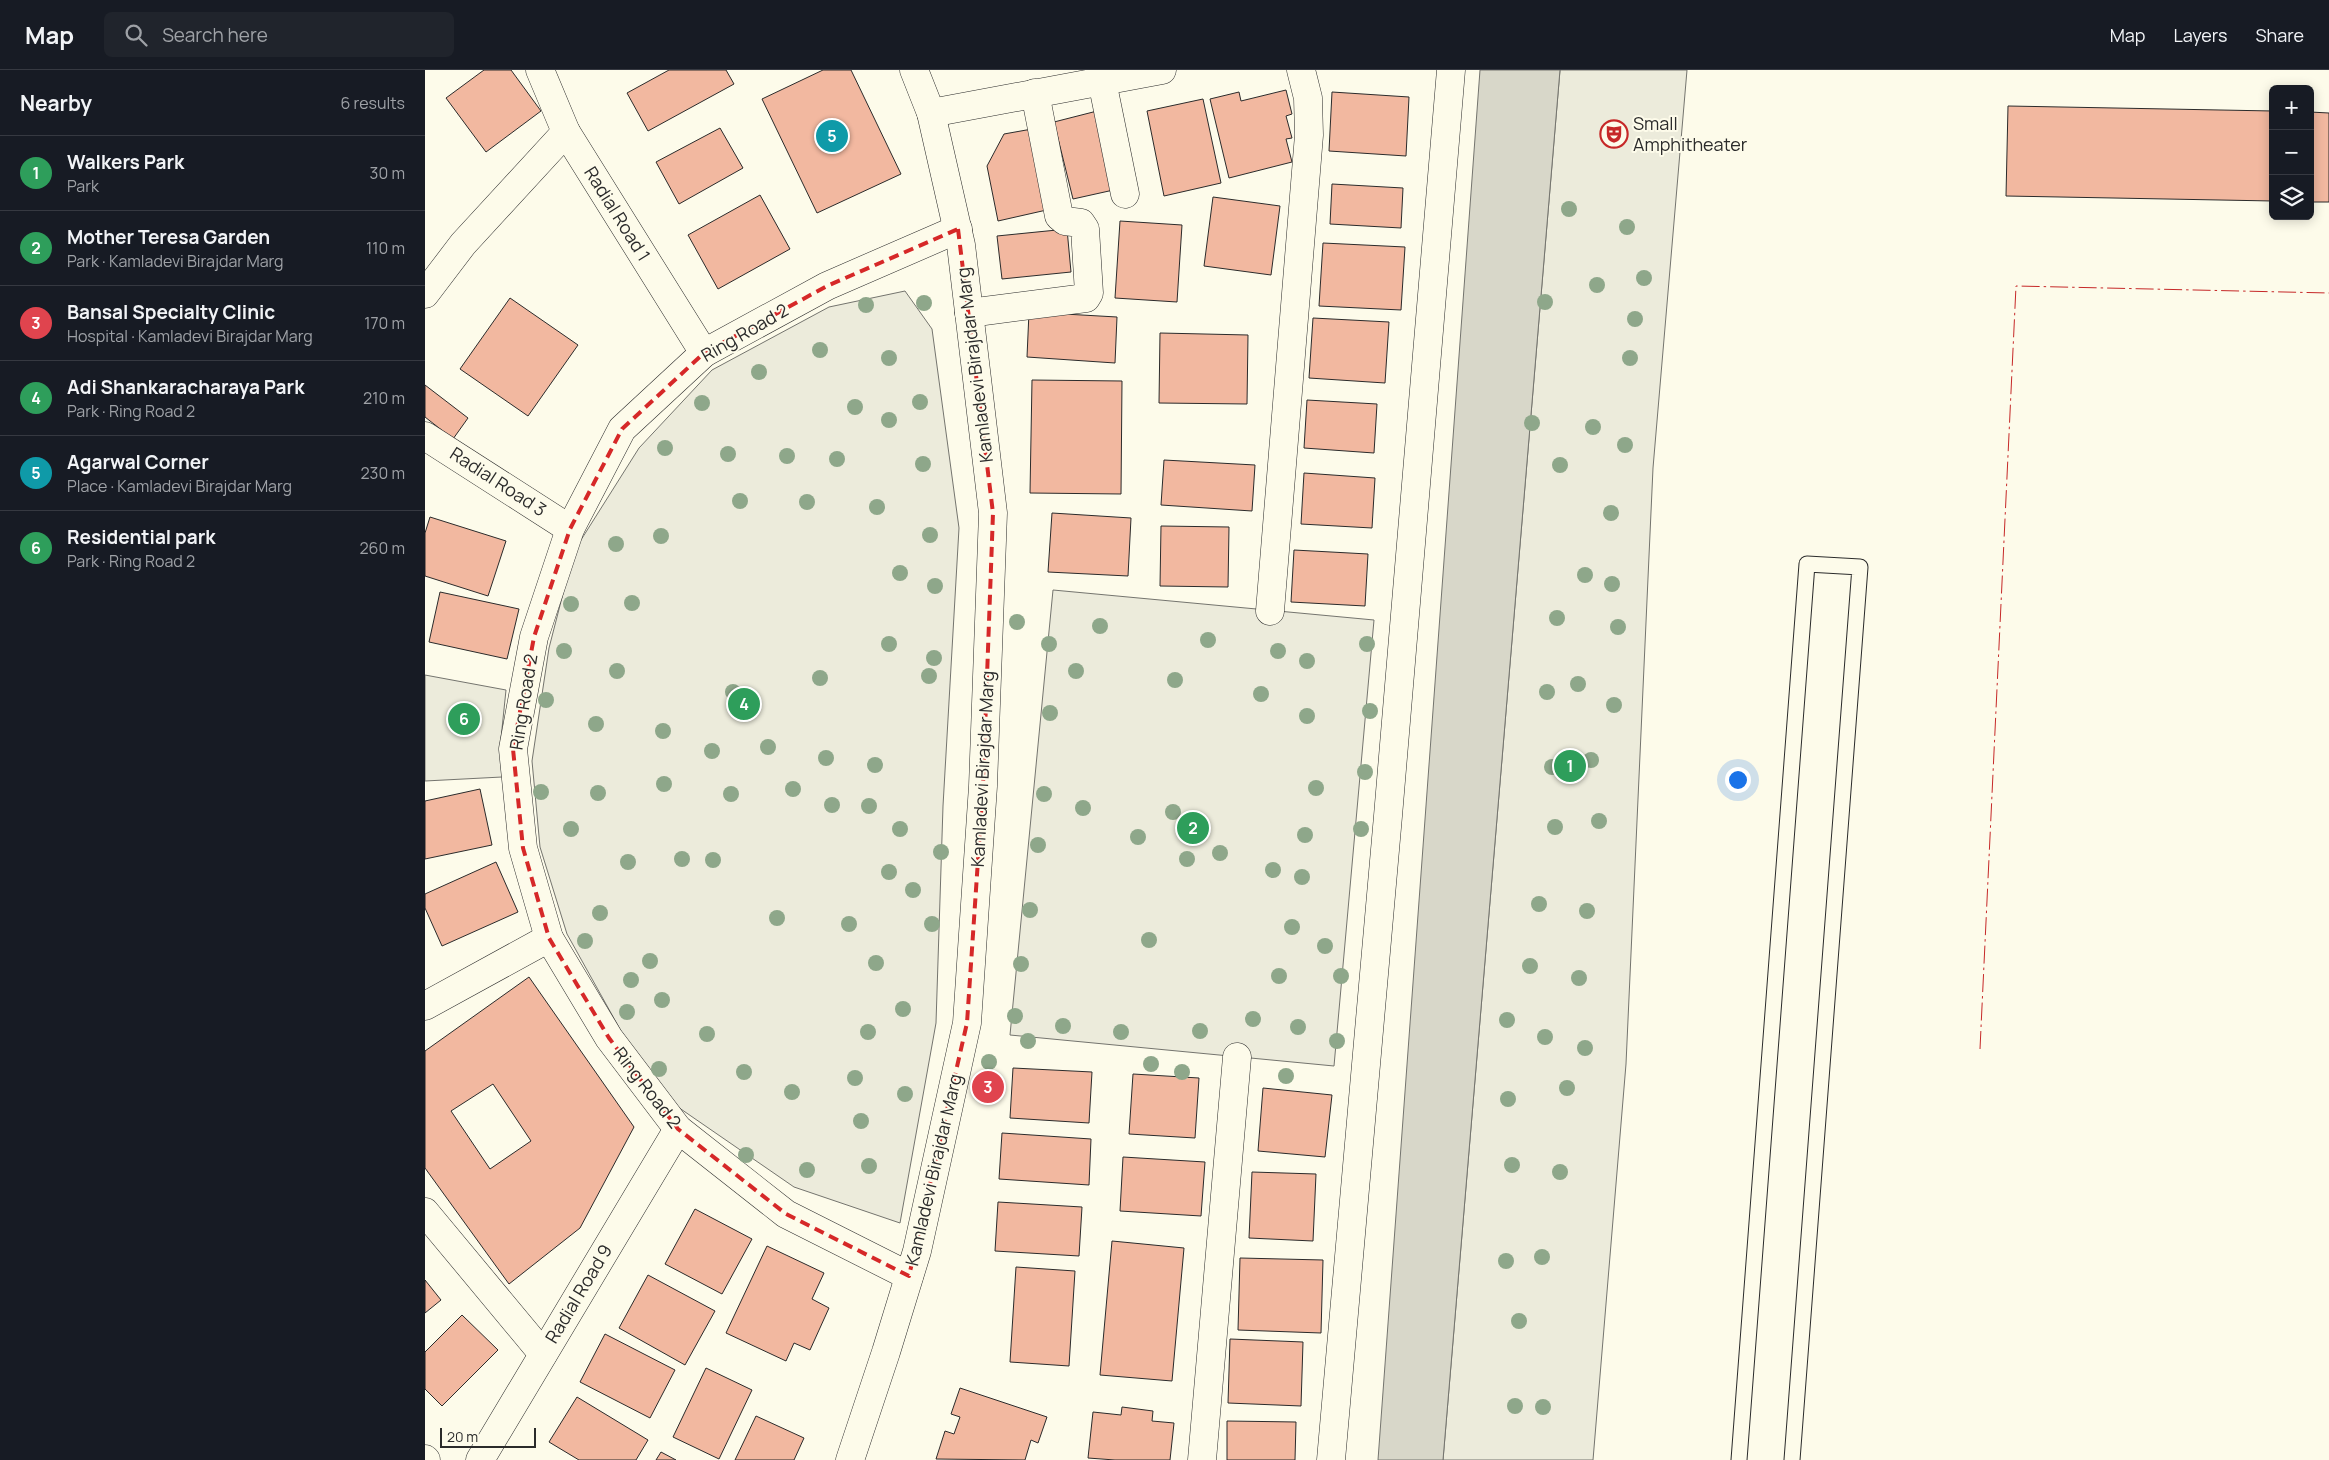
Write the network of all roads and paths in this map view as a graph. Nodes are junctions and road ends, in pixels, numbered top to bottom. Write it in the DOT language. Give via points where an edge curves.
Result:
graph roads {
  1 [pos="540,70"];
  2 [pos="914,70"];
  3 [pos="1162,70"];
  4 [pos="1301,70"];
  5 [pos="1451,70"];
  6 [pos="1102,81"];
  7 [pos="1040,93"];
  8 [pos="931,113"];
  9 [pos="566,132"];
  10 [pos="1125,194"];
  11 [pos="1066,207"];
  12 [pos="958,229"];
  13 [pos="425,294"];
  14 [pos="969,313"];
  15 [pos="704,353"];
  16 [pos="425,436"];
  17 [pos="570,529"];
  18 [pos="1270,611"];
  19 [pos="549,938"];
  20 [pos="425,1006"];
  21 [pos="1237,1057"];
  22 [pos="678,1129"];
  23 [pos="425,1212"];
  24 [pos="909,1276"];
  25 [pos="543,1354"];
  26 [pos="480,1460"];
  27 [pos="850,1460"];
  28 [pos="1202,1460"];
  29 [pos="1331,1460"];
  30 [pos="1739,1460"];
  31 [pos="1793,1460"];
  1 -- 9 [label="street, Radial Road 1"];
  2 -- 8 [label="street, Kamladevi Birajdar Marg"];
  3 -- 6 [label="street"];
  4 -- 18 [label="street" via="1308,98 1309,135"];
  5 -- 29 [label="street"];
  6 -- 7 [label="street"];
  6 -- 10 [label="street"];
  7 -- 8 [label="street"];
  7 -- 11 [label="street"];
  7 -- 14 [label="street" via="1059,216 1065,221 1081,223 1085,229 1089,293 1086,298"];
  8 -- 12 [label="street, Kamladevi Birajdar Marg"];
  9 -- 13 [label="street" via="463,244"];
  9 -- 15 [label="street, Radial Road 1"];
  12 -- 14 [label="street, Kamladevi Birajdar Marg"];
  12 -- 15 [label="street, Ring Road 2" via="827,286"];
  14 -- 24 [label="street, Kamladevi Birajdar Marg" via="993,514 983,786 967,1023"];
  15 -- 17 [label="street, Ring Road 2" via="622,429"];
  16 -- 17 [label="street, Radial Road 3"];
  17 -- 19 [label="street, Ring Road 2" via="534,637 513,749 523,848"];
  19 -- 20 [label="street"];
  19 -- 22 [label="street, Ring Road 2" via="609,1038"];
  21 -- 28 [label="street"];
  22 -- 24 [label="street, Ring Road 2" via="786,1214"];
  22 -- 25 [label="street, Radial Road 9"];
  23 -- 25 [label="street"];
  24 -- 27 [label="street, Kamladevi Birajdar Marg"];
  25 -- 26 [label="street, Radial Road 9"];
  30 -- 31 [label="lane" via="1807,564 1860,567"];
}
